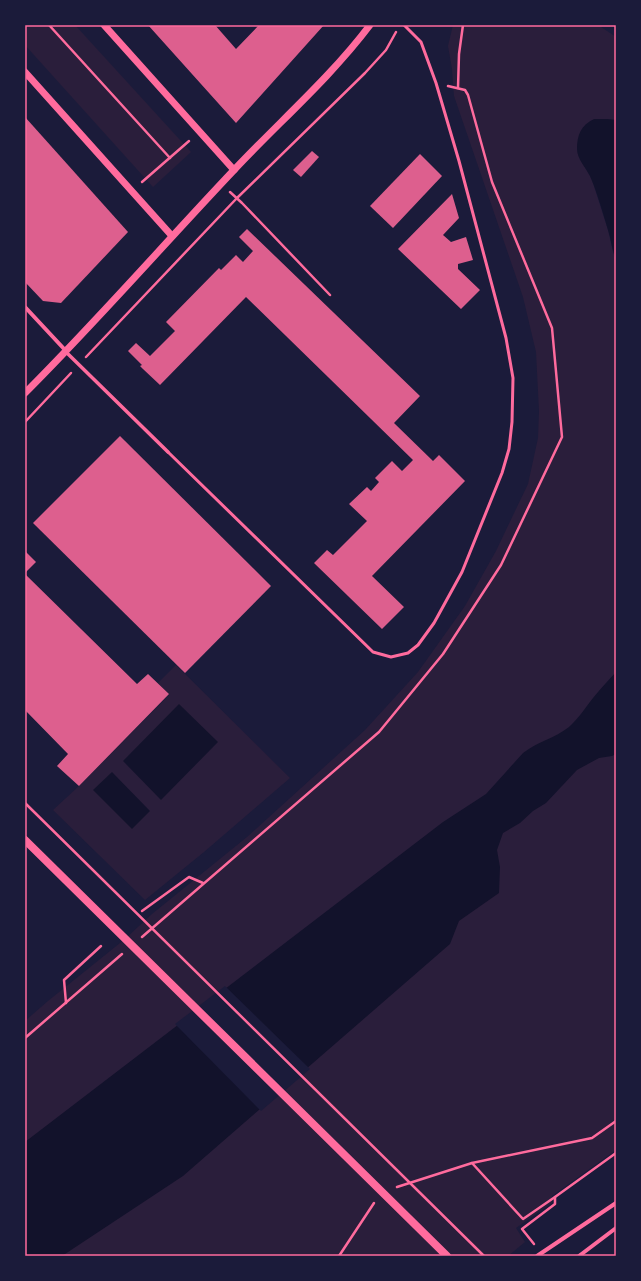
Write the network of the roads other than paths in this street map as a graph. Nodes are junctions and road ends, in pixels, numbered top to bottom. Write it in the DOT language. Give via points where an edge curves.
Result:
graph roads {
  1 [pos="104,25"];
  2 [pos="370,25"];
  3 [pos="404,25"];
  4 [pos="25,72"];
  5 [pos="234,170"];
  6 [pos="172,236"];
  7 [pos="25,306"];
  8 [pos="66,352"];
  9 [pos="25,393"];
  10 [pos="168,452"];
  11 [pos="25,840"];
  12 [pos="616,1203"];
  13 [pos="616,1228"];
  14 [pos="447,1256"];
  15 [pos="537,1256"];
  16 [pos="578,1256"];
  1 -- 5 [label="street"];
  2 -- 5 [label="street" via="356,44"];
  3 -- 10 [label="lane" via="421,42 436,83 506,338 513,378 512,429 502,473 462,572 434,623 418,645 408,653 391,657 372,652"];
  4 -- 6 [label="street"];
  5 -- 6 [label="street"];
  6 -- 8 [label="street"];
  7 -- 8 [label="street"];
  8 -- 9 [label="street"];
  8 -- 10 [label="street"];
  11 -- 14 [label="main road"];
  12 -- 15 [label="street"];
  13 -- 16 [label="street"];
}
